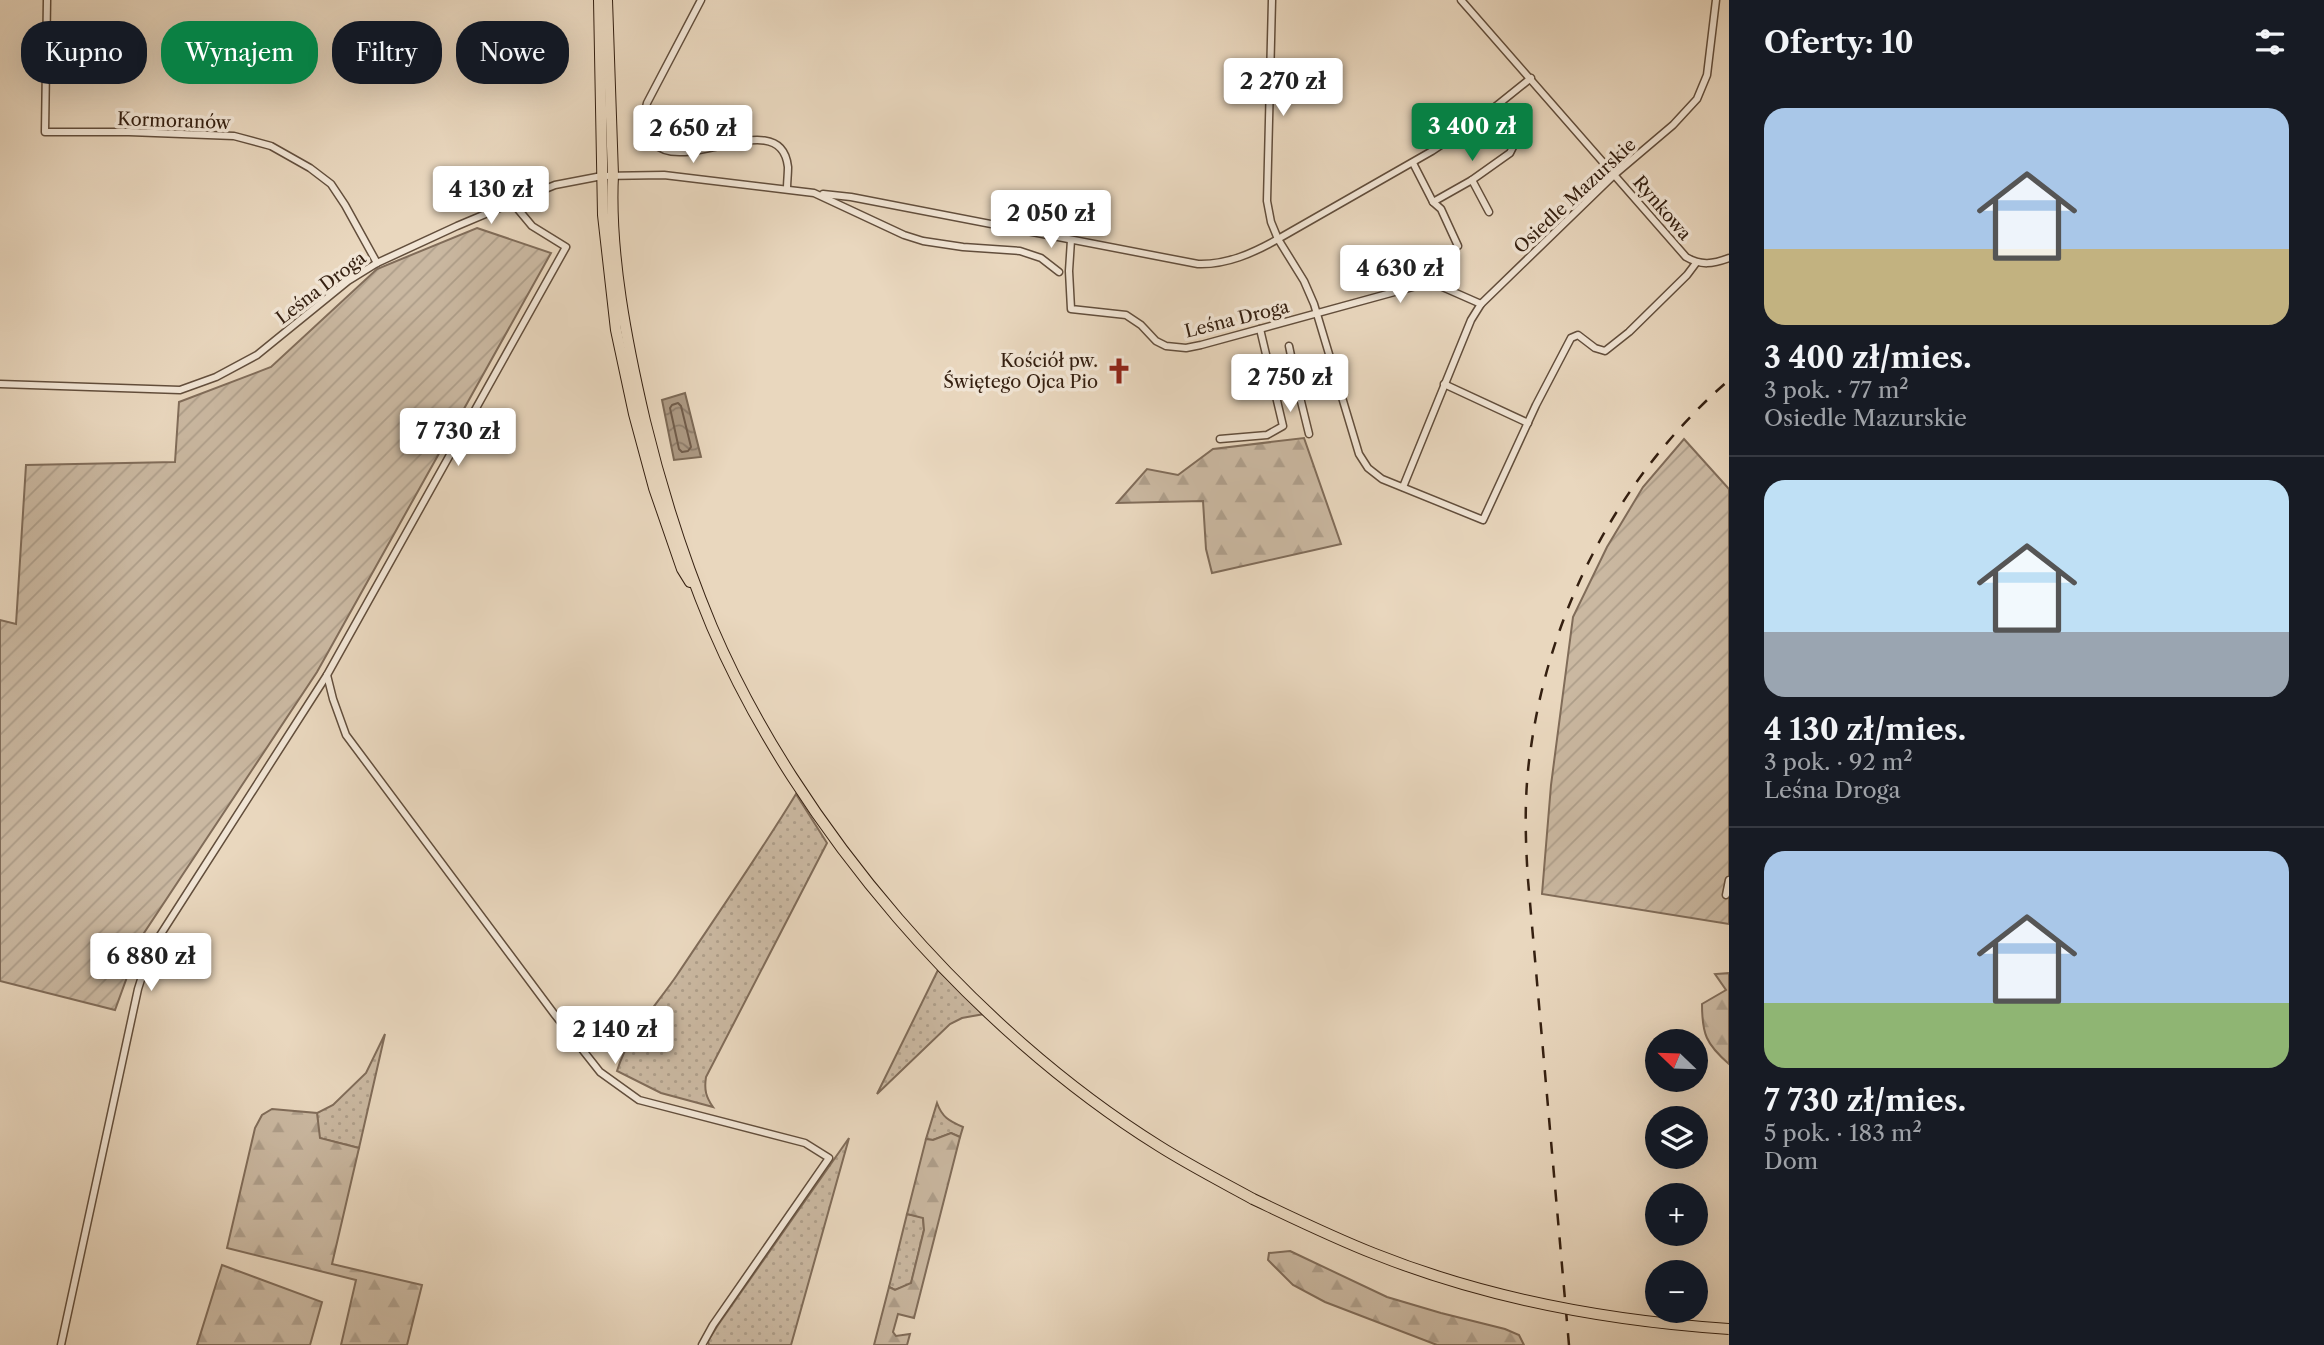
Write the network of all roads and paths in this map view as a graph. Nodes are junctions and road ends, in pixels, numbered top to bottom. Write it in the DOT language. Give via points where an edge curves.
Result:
graph roads {
  1 [pos="47,0"];
  2 [pos="599,0"];
  3 [pos="607,0"];
  4 [pos="701,0"];
  5 [pos="1272,0"];
  6 [pos="1461,0"];
  7 [pos="1716,0"];
  8 [pos="1531,78"];
  9 [pos="1495,107"];
  10 [pos="1413,163"];
  11 [pos="607,175"];
  12 [pos="1614,175"];
  13 [pos="1472,180"];
  14 [pos="787,189"];
  15 [pos="814,193"];
  16 [pos="512,202"];
  17 [pos="1433,202"];
  18 [pos="1489,212"];
  19 [pos="1278,239"];
  20 [pos="1071,240"];
  21 [pos="1458,246"];
  22 [pos="1729,258"];
  23 [pos="1696,262"];
  24 [pos="377,263"];
  25 [pos="1059,272"];
  26 [pos="1481,304"];
  27 [pos="1317,313"];
  28 [pos="1260,329"];
  29 [pos="1289,346"];
  30 [pos="1337,380"];
  31 [pos="0,384"];
  32 [pos="1444,384"];
  33 [pos="1298,389"];
  34 [pos="1528,423"];
  35 [pos="1309,434"];
  36 [pos="1220,439"];
  37 [pos="1403,487"];
  38 [pos="327,676"];
  39 [pos="1729,880"];
  40 [pos="1726,895"];
  41 [pos="1729,1329"];
  42 [pos="61,1345"];
  43 [pos="702,1345"];
  1 -- 24 [label="street, Kormoranów" via="45,132 234,136 271,146 331,184"];
  2 -- 11 [label="main road"];
  3 -- 11 [label="main road"];
  4 -- 14 [label="street" via="647,103 643,118 647,135 668,153 682,154 746,139 774,144 784,153 788,166"];
  5 -- 19 [label="street" via="1267,201"];
  6 -- 8 [label="street, Rynkowa"];
  7 -- 12 [label="street, Osiedle Mazurskie" via="1707,75 1697,99"];
  8 -- 9 [label="street"];
  8 -- 12 [label="street, Rynkowa"];
  9 -- 10 [label="street"];
  9 -- 13 [label="street" via="1515,143 1510,153"];
  10 -- 17 [label="street"];
  10 -- 19 [label="street"];
  11 -- 14 [label="street, Leśna Droga" via="664,175"];
  11 -- 16 [label="street, Leśna Droga" via="555,185"];
  11 -- 41 [label="main road, bridge" via="629,349 665,494 702,603 747,697 842,850 982,1007 1031,1052 1157,1145 1253,1199 1375,1254 1543,1304 1612,1317"];
  12 -- 23 [label="street, Rynkowa" via="1686,257"];
  12 -- 26 [label="street, Osiedle Mazurskie"];
  13 -- 17 [label="street"];
  13 -- 18 [label="street"];
  14 -- 15 [label="street, Leśna Droga"];
  15 -- 20 [label="street"];
  15 -- 25 [label="street, Leśna Droga" via="904,235 953,246 1020,251 1041,258"];
  16 -- 24 [label="street, Leśna Droga"];
  16 -- 38 [label="street" via="532,226 566,247"];
  17 -- 21 [label="street"];
  19 -- 20 [label="street" via="1215,264"];
  19 -- 27 [label="street"];
  20 -- 28 [label="street, Leśna Droga" via="1071,309 1126,315 1156,341 1177,348"];
  22 -- 23 [label="street, Rynkowa"];
  23 -- 34 [label="street" via="1605,351 1578,335 1571,338"];
  24 -- 31 [label="street, Leśna Droga" via="257,355 180,390"];
  26 -- 27 [label="street, Leśna Droga" via="1431,282"];
  26 -- 32 [label="street, Osiedle Mazurskie"];
  27 -- 28 [label="street, Leśna Droga"];
  27 -- 30 [label="street"];
  28 -- 36 [label="street" via="1283,426 1267,435"];
  29 -- 33 [label="street"];
  30 -- 33 [label="street"];
  30 -- 37 [label="street" via="1359,454 1381,479"];
  32 -- 34 [label="street"];
  32 -- 37 [label="street, Osiedle Mazurskie"];
  33 -- 35 [label="street"];
  34 -- 37 [label="street" via="1483,520"];
  38 -- 42 [label="street" via="150,951"];
  38 -- 43 [label="street" via="346,735 600,1072 639,1100 805,1143 829,1158"];
  39 -- 40 [label="street"];
}
